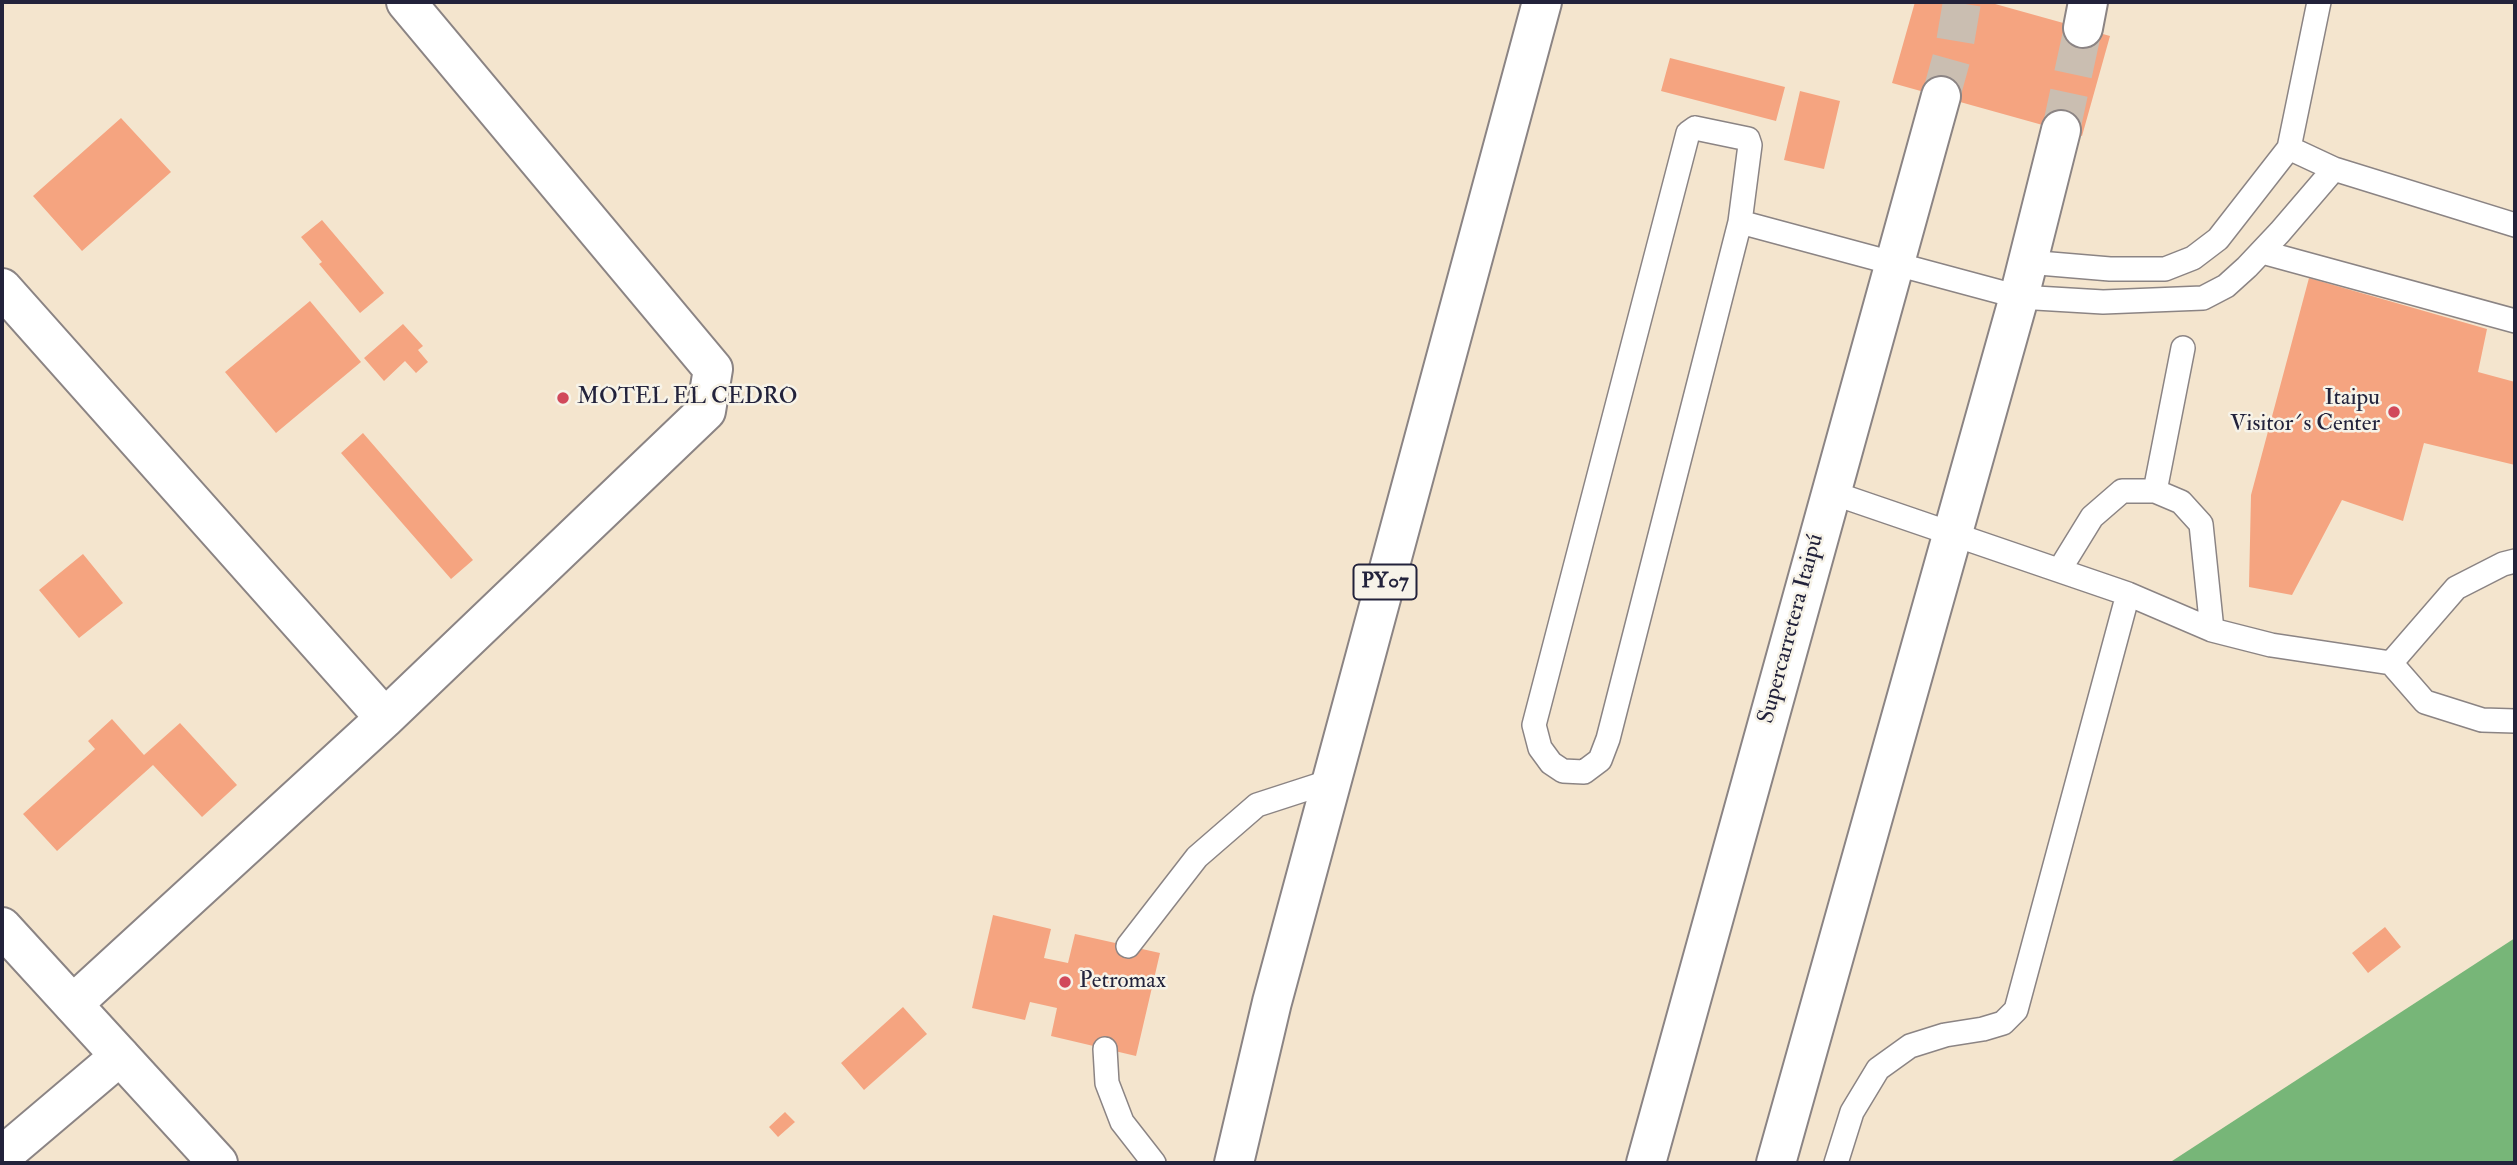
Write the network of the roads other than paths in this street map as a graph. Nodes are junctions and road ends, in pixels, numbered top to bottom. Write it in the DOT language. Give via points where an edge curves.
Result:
graph roads {
  1 [pos="407,2"];
  2 [pos="1542,2"];
  3 [pos="2319,2"];
  4 [pos="1941,96"];
  5 [pos="2061,130"];
  6 [pos="2289,148"];
  7 [pos="2334,169"];
  8 [pos="1740,222"];
  9 [pos="2515,225"];
  10 [pos="2262,252"];
  11 [pos="1895,263"];
  12 [pos="2023,280"];
  13 [pos="2,288"];
  14 [pos="2515,321"];
  15 [pos="2183,348"];
  16 [pos="2155,491"];
  17 [pos="1830,492"];
  18 [pos="1953,534"];
  19 [pos="2515,561"];
  20 [pos="2060,569"];
  21 [pos="2128,594"];
  22 [pos="2212,630"];
  23 [pos="2391,663"];
  24 [pos="385,718"];
  25 [pos="2515,721"];
  26 [pos="1331,781"];
  27 [pos="2,928"];
  28 [pos="1128,946"];
  29 [pos="73,1004"];
  30 [pos="1105,1049"];
  31 [pos="120,1056"];
  32 [pos="2,1156"];
  33 [pos="218,1163"];
  34 [pos="1154,1163"];
  35 [pos="1234,1163"];
  36 [pos="1646,1163"];
  37 [pos="1776,1163"];
  38 [pos="1836,1163"];
  1 -- 24 [label="main road" via="713,369 706,411"];
  2 -- 26 [label="main road, PY07"];
  3 -- 6 [label="lane"];
  4 -- 11 [label="main road, Supercarretera Itaipú"];
  5 -- 12 [label="main road"];
  6 -- 7 [label="lane"];
  6 -- 12 [label="lane" via="2218,239 2193,257 2165,269"];
  7 -- 9 [label="lane"];
  7 -- 10 [label="lane"];
  8 -- 8 [label="lane" via="1608,739 1601,760 1584,772 1563,771 1540,748 1534,725 1688,133 1695,128 1748,139"];
  8 -- 11 [label="lane"];
  10 -- 12 [label="lane" via="2226,286 2203,298 2104,302"];
  10 -- 14 [label="lane"];
  11 -- 12 [label="lane"];
  11 -- 17 [label="main road, Supercarretera Itaipú"];
  12 -- 18 [label="main road"];
  13 -- 24 [label="main road"];
  15 -- 16 [label="lane"];
  16 -- 20 [label="lane" via="2122,491 2092,517"];
  16 -- 22 [label="lane" via="2181,502 2201,524"];
  17 -- 18 [label="lane"];
  17 -- 36 [label="main road, Supercarretera Itaipú"];
  18 -- 20 [label="lane"];
  18 -- 37 [label="main road"];
  19 -- 23 [label="lane" via="2456,588"];
  20 -- 21 [label="lane"];
  21 -- 22 [label="lane"];
  21 -- 38 [label="lane" via="2016,1010 2003,1023 1910,1046 1878,1069 1852,1112"];
  22 -- 23 [label="lane" via="2271,645"];
  23 -- 25 [label="lane" via="2425,702 2482,720"];
  24 -- 29 [label="main road"];
  26 -- 28 [label="lane" via="1257,805 1197,857"];
  26 -- 35 [label="main road, PY07"];
  27 -- 29 [label="main road"];
  29 -- 31 [label="main road"];
  30 -- 34 [label="lane" via="1107,1083 1122,1122"];
  31 -- 32 [label="main road"];
  31 -- 33 [label="main road"];
}
